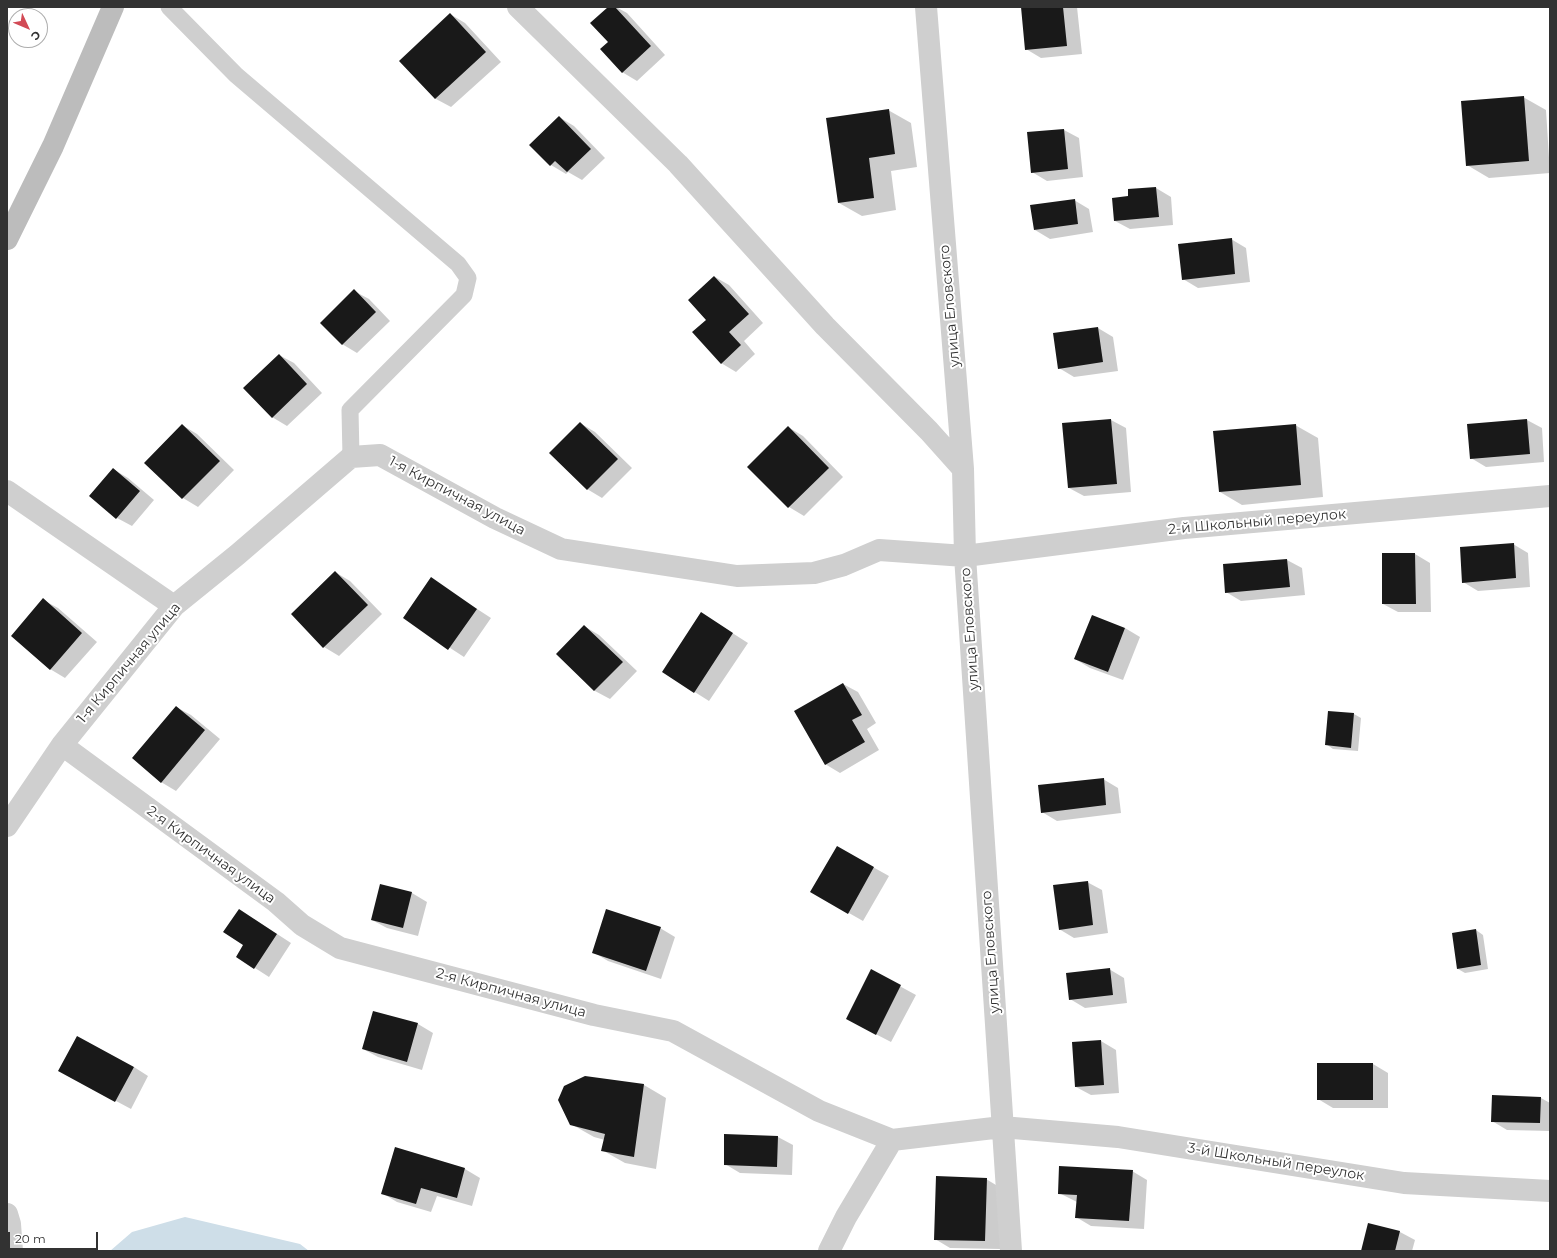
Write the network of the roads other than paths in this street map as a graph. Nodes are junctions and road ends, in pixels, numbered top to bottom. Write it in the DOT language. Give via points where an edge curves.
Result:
graph roads {
  1 [pos="113,7"];
  2 [pos="169,7"];
  3 [pos="518,7"];
  4 [pos="926,7"];
  5 [pos="7,239"];
  6 [pos="351,457"];
  7 [pos="963,469"];
  8 [pos="7,491"];
  9 [pos="1550,496"];
  10 [pos="965,556"];
  11 [pos="174,606"];
  12 [pos="62,745"];
  13 [pos="7,826"];
  14 [pos="1002,1127"];
  15 [pos="892,1140"];
  16 [pos="1550,1191"];
  17 [pos="7,1214"];
  18 [pos="12,1251"];
  19 [pos="829,1251"];
  20 [pos="1011,1251"];
  1 -- 5 [label="street" via="53,146"];
  2 -- 6 [label="lane" via="236,76 458,264 468,278 464,295 350,410"];
  3 -- 7 [label="street" via="678,164 825,326"];
  4 -- 7 [label="street, улица Еловского"];
  6 -- 10 [label="street, 1-я Кирпичная улица" via="380,455 494,518 562,549 737,576 814,573 844,565 879,550"];
  6 -- 11 [label="street, 1-я Кирпичная улица"];
  7 -- 10 [label="street, улица Еловского"];
  8 -- 11 [label="street"];
  9 -- 10 [label="street, 2-й Школьный переулок" via="1184,528"];
  10 -- 14 [label="street, улица Еловского"];
  11 -- 12 [label="street, 1-я Кирпичная улица"];
  12 -- 13 [label="street, 1-я Кирпичная улица"];
  12 -- 15 [label="street, 2-я Кирпичная улица" via="276,902 302,925 340,948 594,1015 673,1031 819,1111"];
  14 -- 15 [label="street, 2-я Кирпичная улица"];
  14 -- 16 [label="street, 3-й Школьный переулок" via="1118,1137 1404,1183"];
  14 -- 20 [label="street, улица Еловского"];
  15 -- 19 [label="street"];
  17 -- 18 [label="street"];
}
